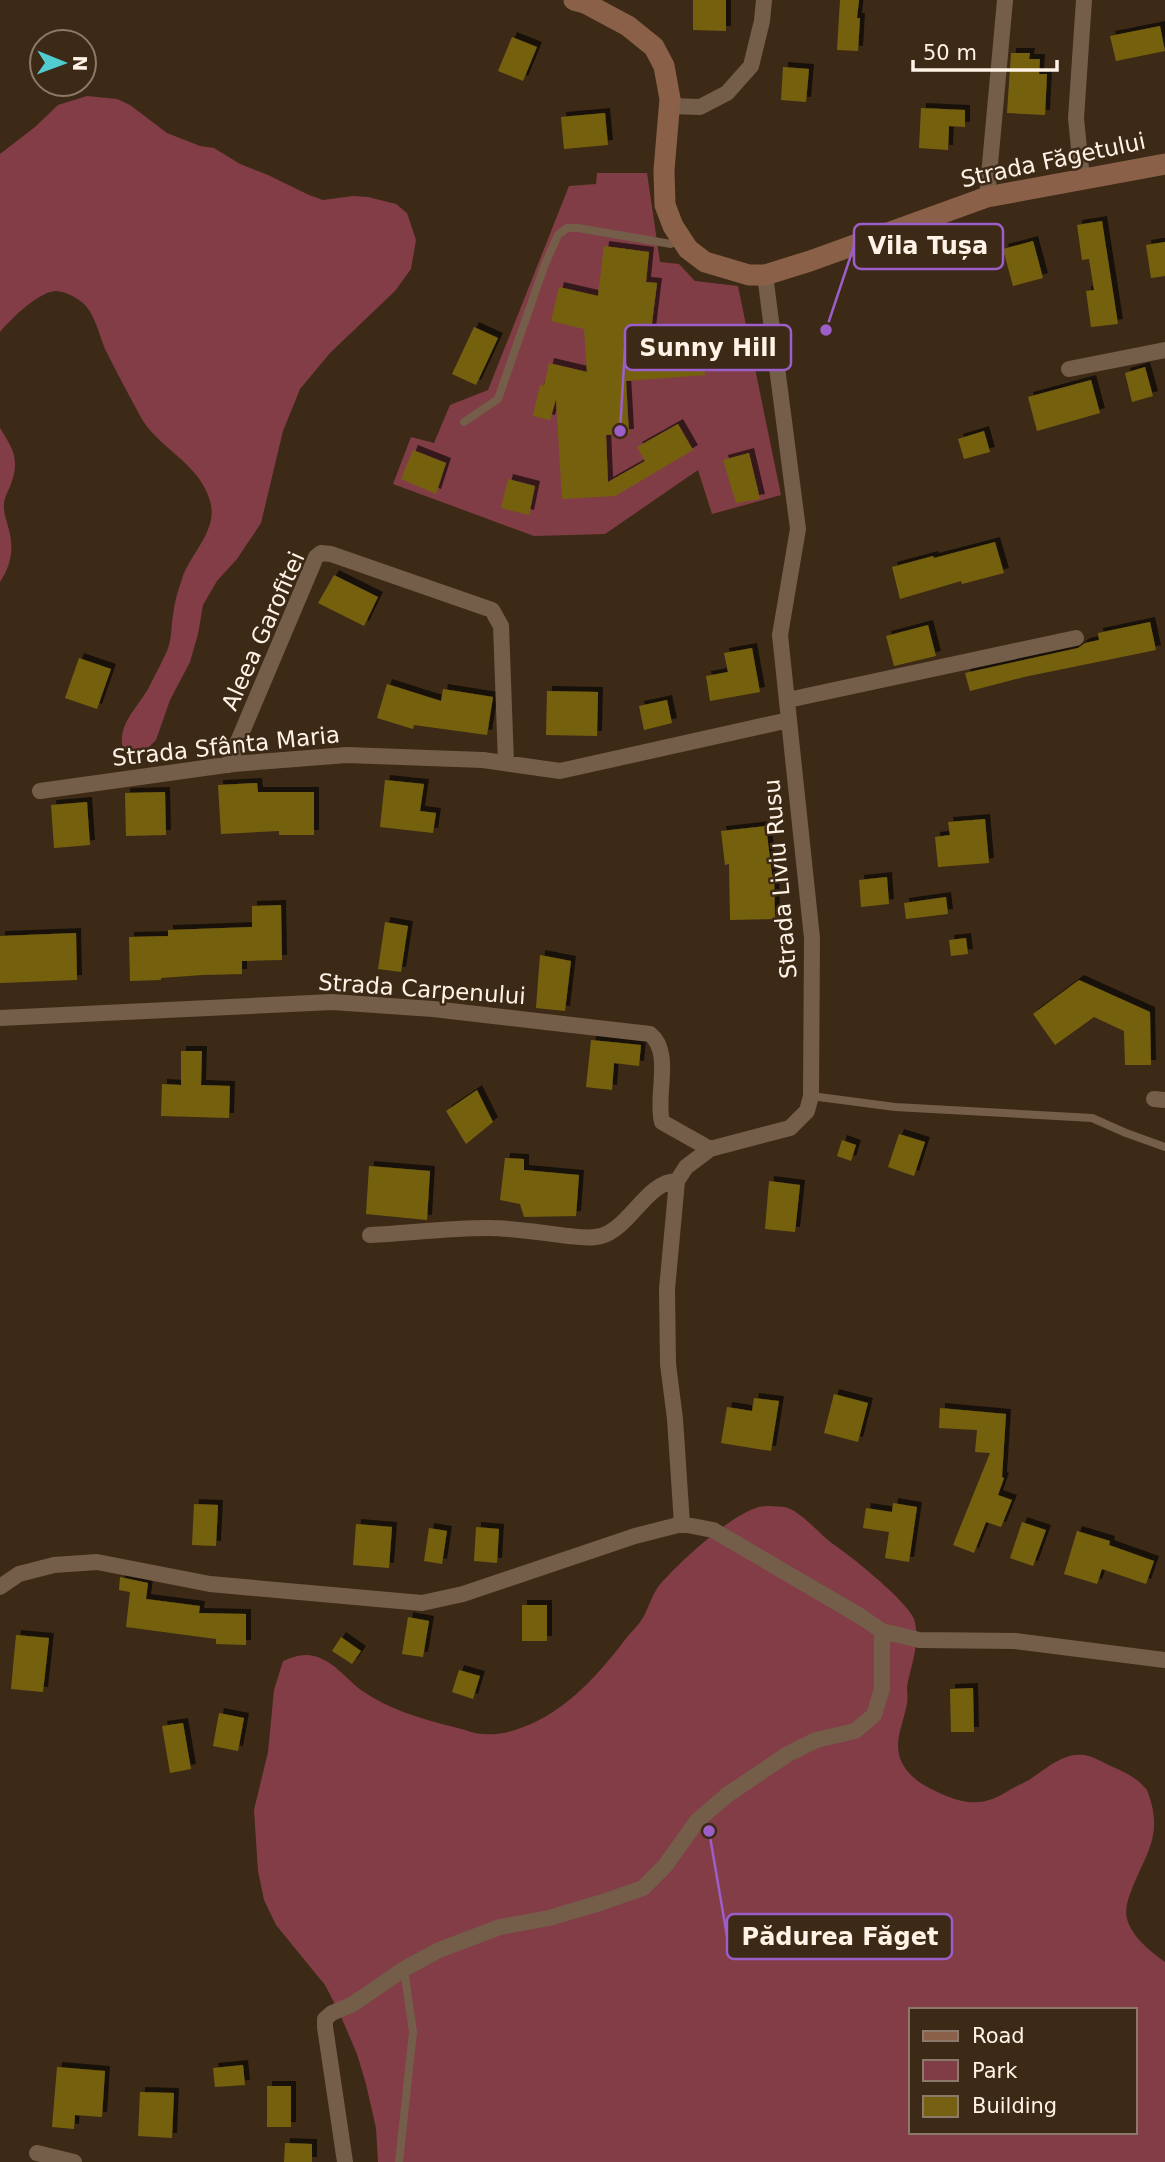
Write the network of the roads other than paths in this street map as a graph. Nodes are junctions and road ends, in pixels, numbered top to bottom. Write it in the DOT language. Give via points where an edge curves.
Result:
graph roads {
  1 [pos="573,0"];
  2 [pos="764,0"];
  3 [pos="1004,0"];
  4 [pos="1084,0"];
  5 [pos="670,106"];
  6 [pos="1165,164"];
  7 [pos="1082,179"];
  8 [pos="987,197"];
  9 [pos="682,239"];
  10 [pos="765,275"];
  11 [pos="1165,350"];
  12 [pos="1069,369"];
  13 [pos="464,422"];
  14 [pos="1076,638"];
  15 [pos="788,700"];
  16 [pos="789,720"];
  17 [pos="506,764"];
  18 [pos="228,765"];
  19 [pos="40,791"];
  20 [pos="0,1018"];
  21 [pos="811,1096"];
  22 [pos="1165,1147"];
  23 [pos="710,1149"];
  24 [pos="677,1181"];
  25 [pos="370,1235"];
  26 [pos="682,1524"];
  27 [pos="0,1587"];
  28 [pos="882,1632"];
  29 [pos="1165,1660"];
  30 [pos="404,1969"];
  31 [pos="37,2152"];
  32 [pos="74,2162"];
  33 [pos="345,2162"];
  34 [pos="399,2162"];
  1 -- 5 [label="main road, Strada Făgetului" via="628,26 654,47 664,66"];
  2 -- 5 [label="street" via="751,66 727,93 700,107"];
  3 -- 8 [label="street"];
  4 -- 7 [label="street" via="1076,118"];
  5 -- 9 [label="main road, Strada Făgetului" via="665,205"];
  6 -- 7 [label="main road, Strada Făgetului"];
  7 -- 8 [label="main road, Strada Făgetului"];
  8 -- 10 [label="main road, Strada Făgetului"];
  9 -- 10 [label="main road, Strada Făgetului" via="705,262"];
  9 -- 13 [label="lane" via="671,244 578,228 567,228 558,235 498,399"];
  10 -- 15 [label="street, Strada Liviu Rusu" via="798,529 780,635"];
  11 -- 12 [label="street"];
  14 -- 15 [label="street"];
  15 -- 16 [label="street, Strada Liviu Rusu"];
  16 -- 17 [label="street, Strada Sfânta Maria" via="560,771"];
  16 -- 21 [label="street, Strada Liviu Rusu" via="812,937"];
  17 -- 18 [label="street, Strada Sfânta Maria" via="347,755"];
  17 -- 18 [label="street, Aleea Garofitei" via="500,625 492,610 321,553"];
  18 -- 19 [label="street, Strada Sfânta Maria"];
  20 -- 23 [label="street, Strada Carpenului" via="332,1002 650,1034 662,1051 662,1122"];
  21 -- 22 [label="lane" via="895,1107 1092,1118"];
  21 -- 23 [label="street" via="807,1111 790,1128"];
  23 -- 24 [label="street" via="686,1167"];
  24 -- 25 [label="street" via="657,1187 601,1237 489,1228"];
  24 -- 26 [label="street" via="667,1289 668,1364"];
  26 -- 27 [label="street" via="422,1603 210,1584 97,1562 54,1565 19,1574"];
  26 -- 28 [label="street" via="713,1530"];
  28 -- 29 [label="street" via="919,1640 1015,1641"];
  28 -- 30 [label="street" via="883,1689 874,1715 855,1731 816,1740 788,1754 727,1795 697,1821 643,1888 549,1918 500,1927"];
  30 -- 33 [label="street" via="325,2019"];
  30 -- 34 [label="lane" via="413,2032"];
  31 -- 32 [label="street"];
}
